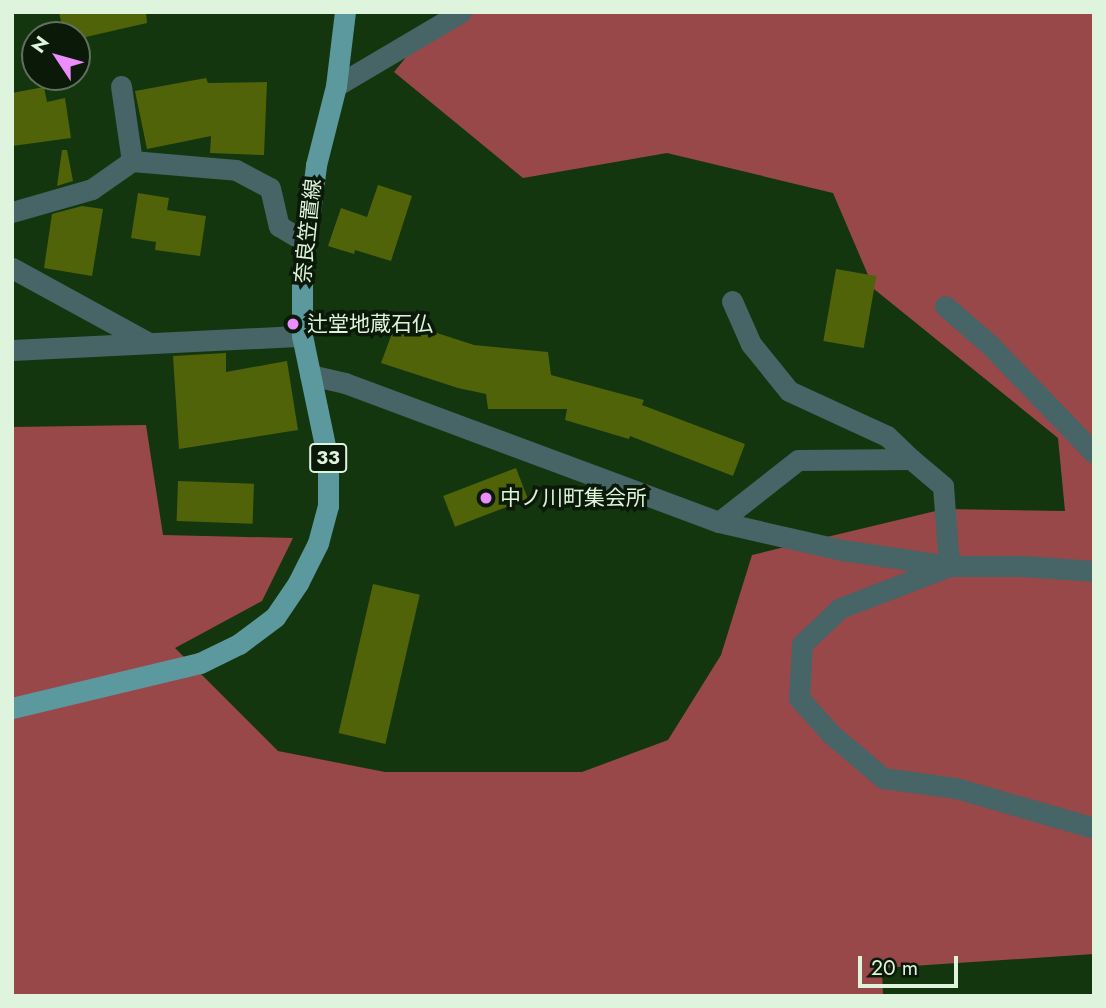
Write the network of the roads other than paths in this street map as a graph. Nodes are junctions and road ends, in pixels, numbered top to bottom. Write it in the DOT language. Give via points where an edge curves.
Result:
graph roads {
  1 [pos="345,12"];
  2 [pos="461,12"];
  3 [pos="121,86"];
  4 [pos="337,86"];
  5 [pos="132,162"];
  6 [pos="12,212"];
  7 [pos="304,241"];
  8 [pos="12,268"];
  9 [pos="732,301"];
  10 [pos="945,306"];
  11 [pos="302,336"];
  12 [pos="149,343"];
  13 [pos="12,350"];
  14 [pos="310,375"];
  15 [pos="1094,453"];
  16 [pos="911,459"];
  17 [pos="719,523"];
  18 [pos="949,566"];
  19 [pos="1094,571"];
  20 [pos="12,708"];
  21 [pos="1094,828"];
  1 -- 4 [label="main road, 奈良笠置線 / 33"];
  2 -- 4 [label="street"];
  3 -- 5 [label="street"];
  4 -- 7 [label="main road, 奈良笠置線 / 33" via="316,166"];
  5 -- 6 [label="street" via="92,189"];
  5 -- 7 [label="street" via="236,170 270,188 279,226"];
  7 -- 11 [label="main road, 奈良笠置線 / 33"];
  8 -- 12 [label="street"];
  9 -- 16 [label="street" via="751,344 789,391 887,436"];
  10 -- 15 [label="street"];
  11 -- 12 [label="street"];
  11 -- 14 [label="main road, 奈良笠置線 / 33"];
  12 -- 13 [label="street"];
  14 -- 17 [label="street" via="345,383"];
  14 -- 20 [label="main road, 奈良笠置線 / 33" via="328,460 328,506 318,543 275,617 239,644 200,663"];
  16 -- 17 [label="street" via="798,460"];
  16 -- 18 [label="street" via="943,486"];
  17 -- 18 [label="street" via="842,550"];
  18 -- 19 [label="street"];
  18 -- 21 [label="street" via="840,608 802,644 799,698 831,734 883,778 956,788"];
}
